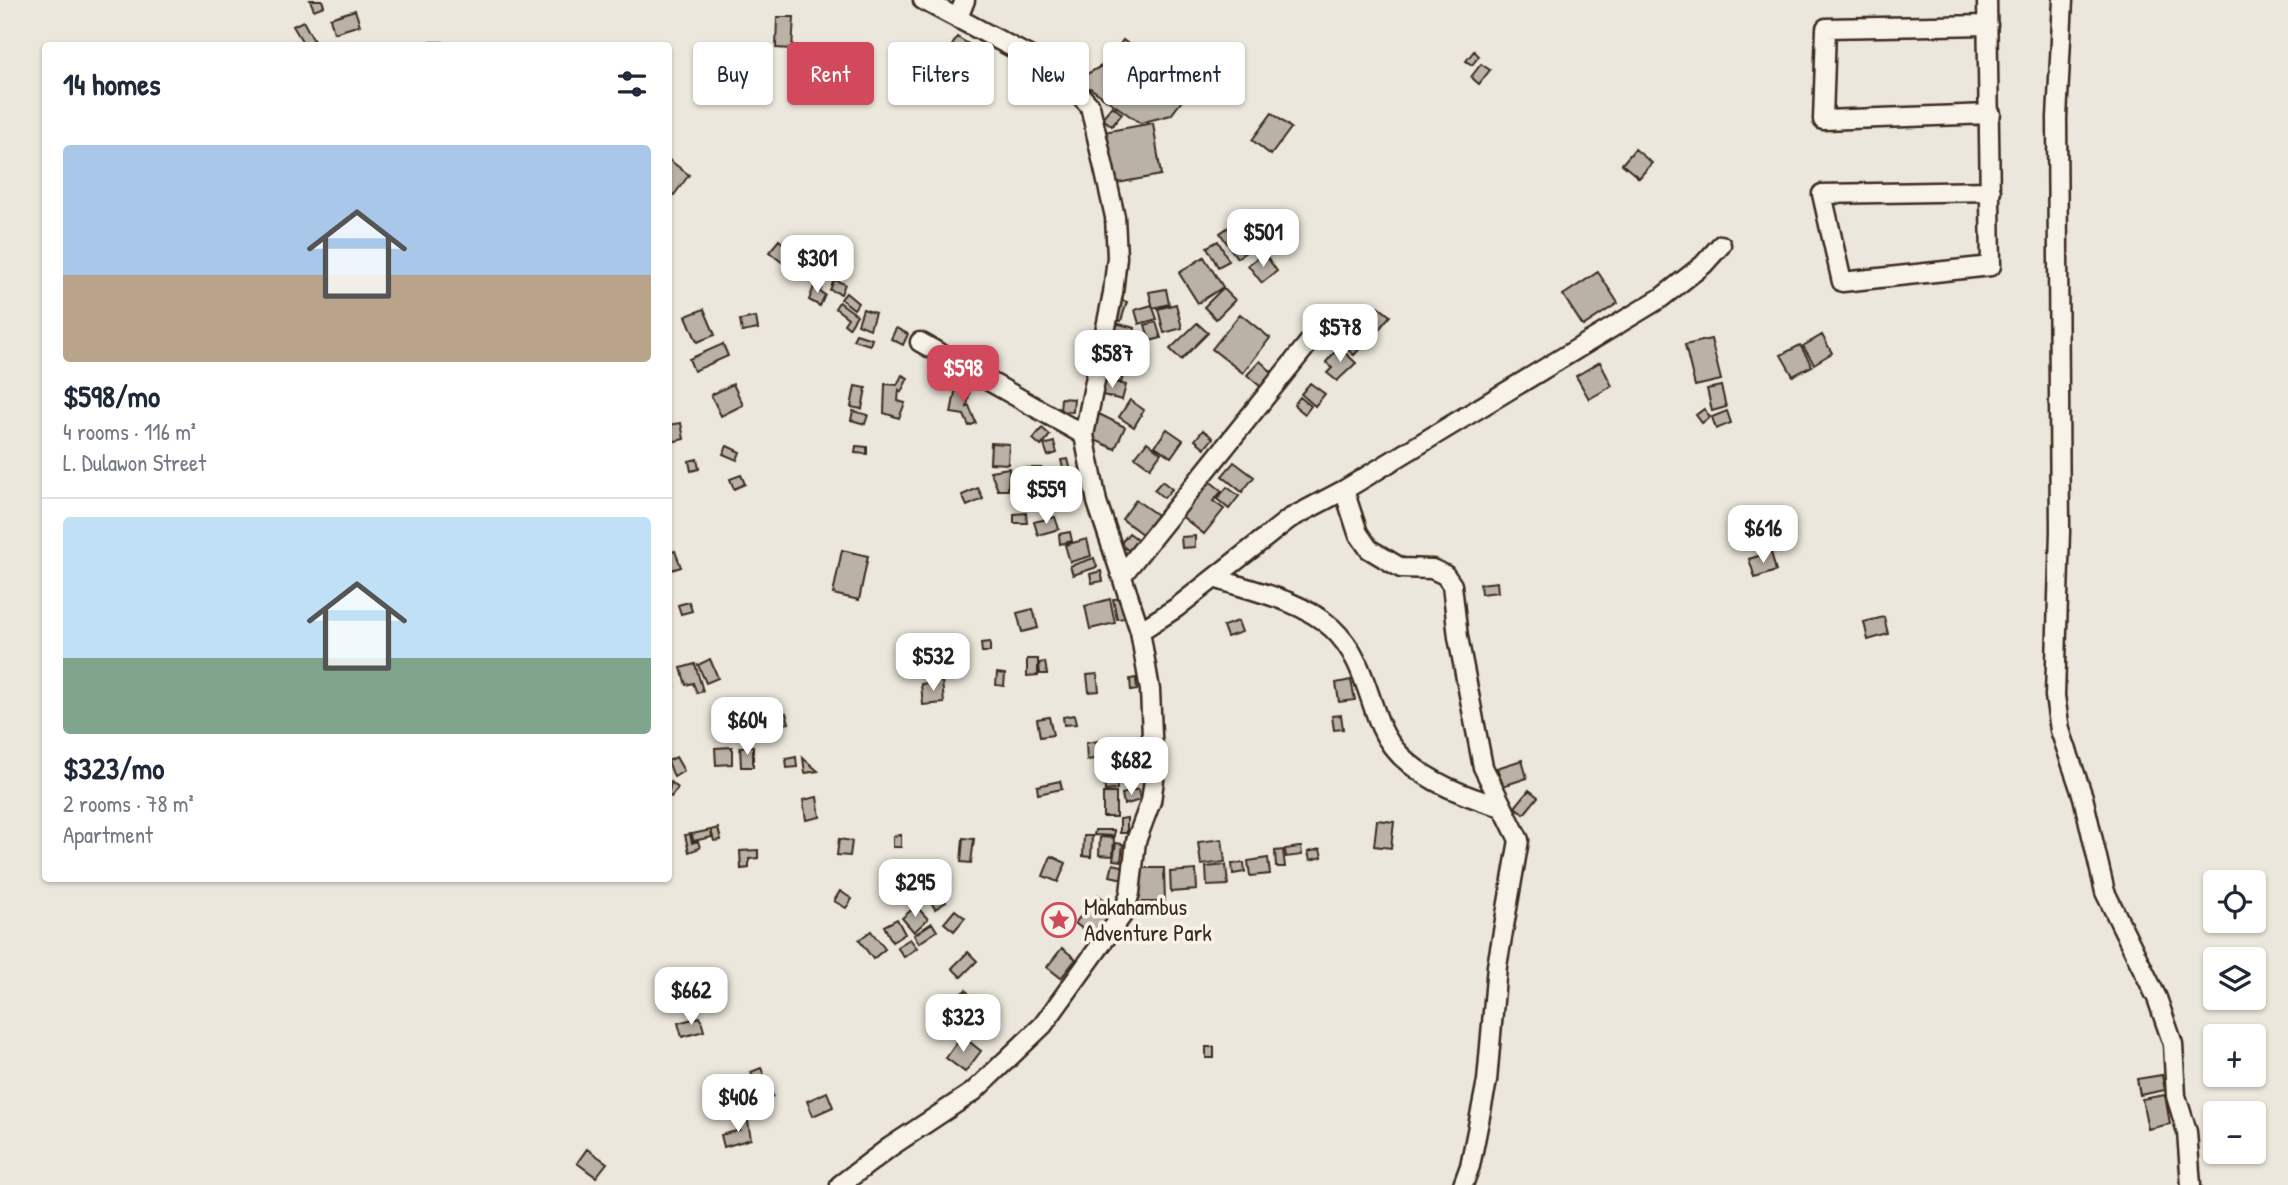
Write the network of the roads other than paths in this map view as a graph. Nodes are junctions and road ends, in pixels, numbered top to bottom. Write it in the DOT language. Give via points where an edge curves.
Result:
graph roads {
  1 [pos="923,0"];
  2 [pos="965,0"];
  3 [pos="1987,0"];
  4 [pos="2063,0"];
  5 [pos="958,18"];
  6 [pos="1988,25"];
  7 [pos="1991,114"];
  8 [pos="1991,191"];
  9 [pos="1721,245"];
  10 [pos="1324,325"];
  11 [pos="920,342"];
  12 [pos="1084,435"];
  13 [pos="1344,490"];
  14 [pos="1123,574"];
  15 [pos="1214,578"];
  16 [pos="1140,631"];
  17 [pos="1503,807"];
  18 [pos="840,1185"];
  19 [pos="1463,1185"];
  20 [pos="2191,1185"];
  1 -- 5 [label="street"];
  2 -- 5 [label="street"];
  3 -- 6 [label="street"];
  4 -- 20 [label="street" via="2057,131 2060,531 2055,696 2060,730 2105,892 2157,998 2172,1044"];
  5 -- 12 [label="street" via="1046,65 1090,106 1115,217 1117,257"];
  6 -- 7 [label="street"];
  6 -- 7 [label="street" via="1826,28 1823,120"];
  7 -- 8 [label="street"];
  8 -- 8 [label="street" via="1991,266 1842,282 1822,194"];
  9 -- 13 [label="street" via="1661,298"];
  10 -- 14 [label="street"];
  11 -- 12 [label="street"];
  12 -- 14 [label="street" via="1097,502"];
  13 -- 15 [label="street" via="1289,519"];
  13 -- 17 [label="street" via="1358,533 1369,549 1401,568 1432,569 1452,585 1477,741"];
  14 -- 16 [label="street"];
  15 -- 16 [label="street"];
  15 -- 17 [label="street" via="1301,608 1330,626 1361,667 1382,729 1408,762 1474,799"];
  16 -- 18 [label="street" via="1150,690 1154,780 1136,841 1123,914 1043,1025 973,1092"];
  17 -- 19 [label="street" via="1516,830 1519,852 1497,966 1487,1081"];
}
